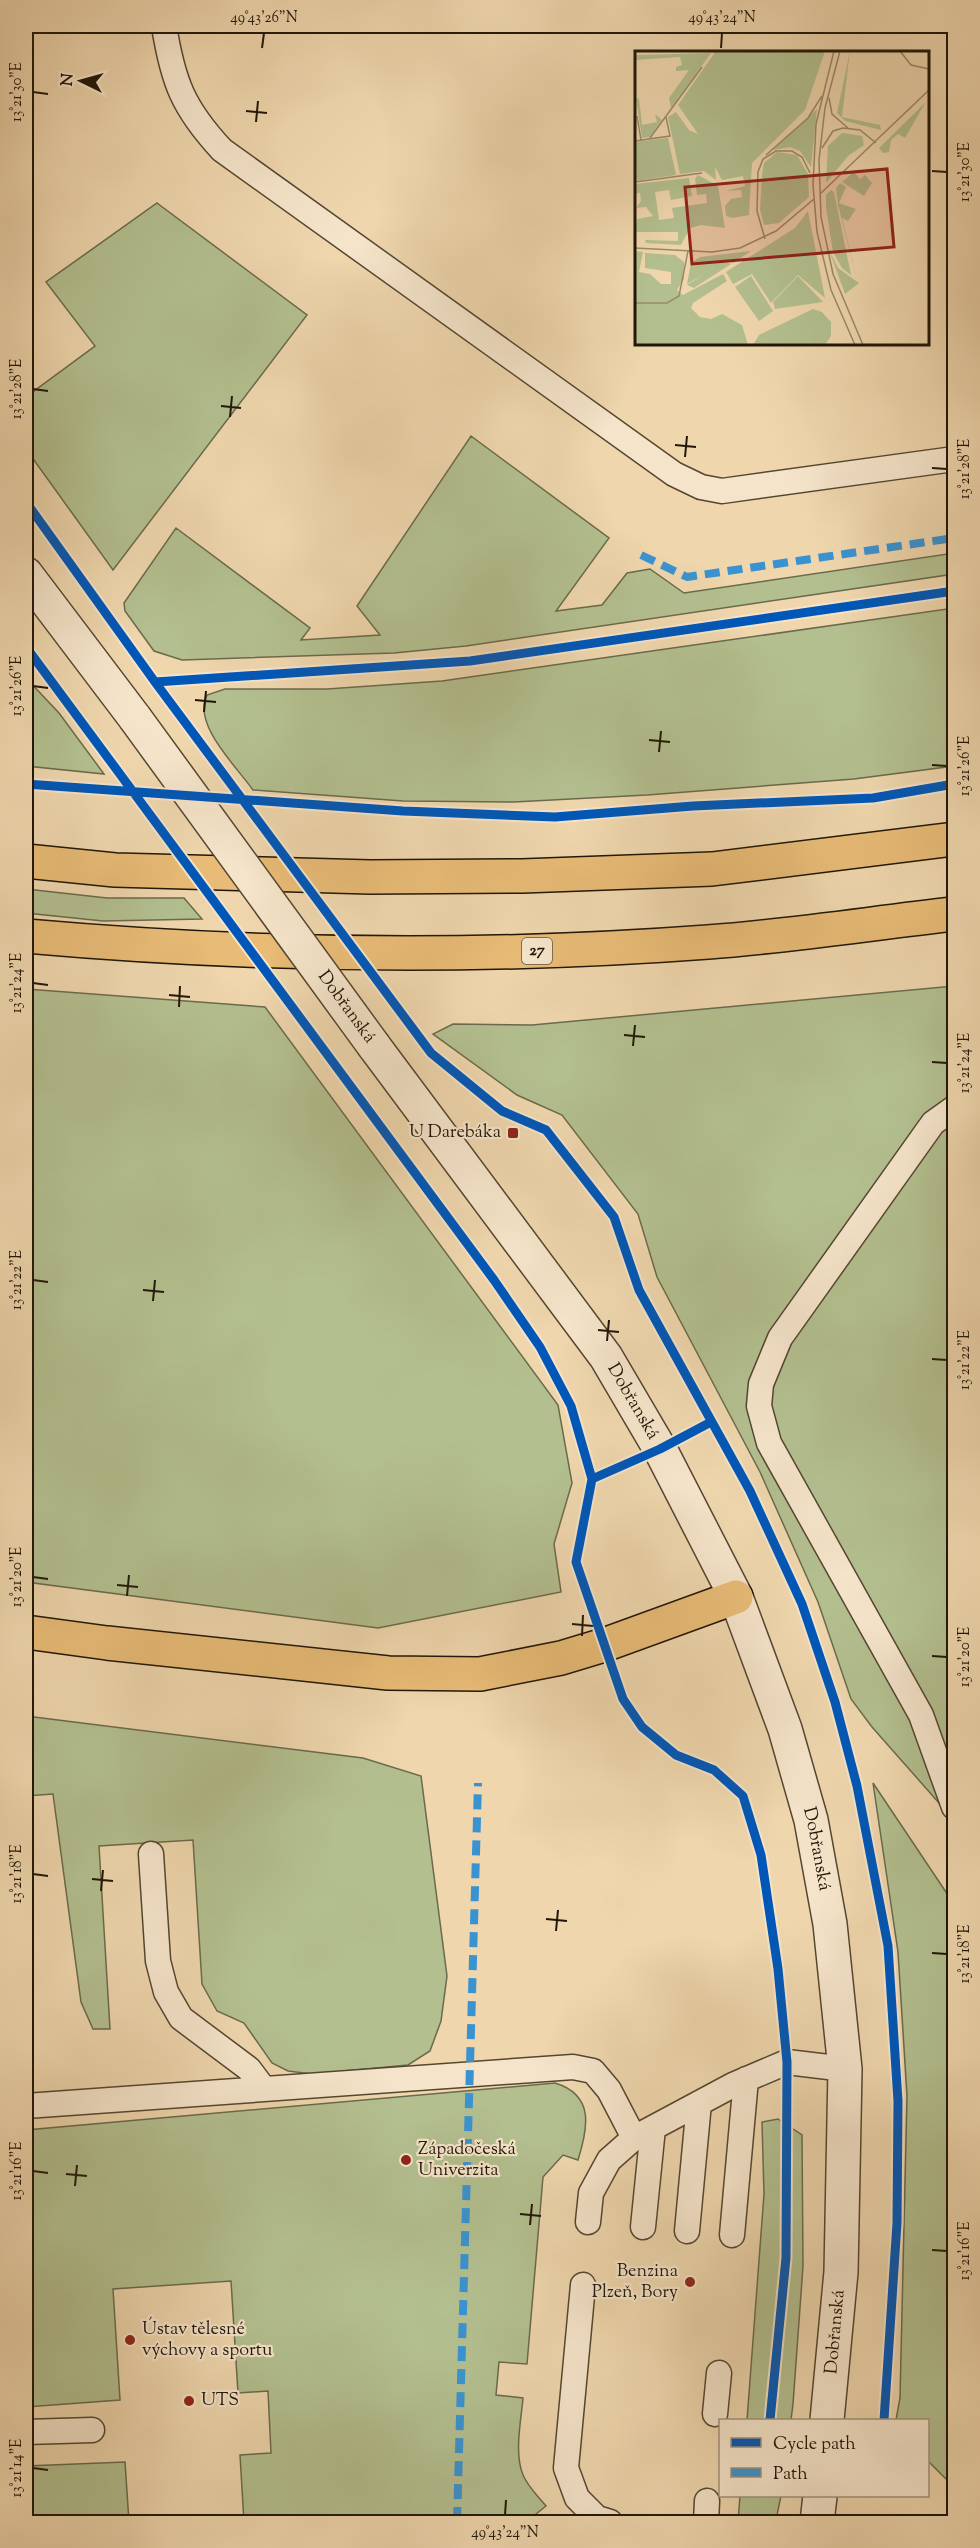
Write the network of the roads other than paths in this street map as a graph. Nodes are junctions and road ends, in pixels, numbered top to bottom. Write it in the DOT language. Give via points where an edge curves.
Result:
graph roads {
  1 [pos="164,26"];
  2 [pos="954,459"];
  3 [pos="26,574"];
  4 [pos="954,839"];
  5 [pos="26,861"];
  6 [pos="954,914"];
  7 [pos="26,936"];
  8 [pos="117,944"];
  9 [pos="26,955"];
  10 [pos="954,1108"];
  11 [pos="736,1597"];
  12 [pos="26,1632"];
  13 [pos="954,1807"];
  14 [pos="151,1854"];
  15 [pos="845,2069"];
  16 [pos="746,2079"];
  17 [pos="264,2089"];
  18 [pos="699,2103"];
  19 [pos="26,2106"];
  20 [pos="643,2133"];
  21 [pos="588,2222"];
  22 [pos="643,2227"];
  23 [pos="687,2231"];
  24 [pos="732,2235"];
  25 [pos="583,2285"];
  26 [pos="719,2373"];
  27 [pos="715,2414"];
  28 [pos="827,2419"];
  29 [pos="92,2430"];
  30 [pos="26,2432"];
  31 [pos="820,2497"];
  32 [pos="610,2523"];
  33 [pos="817,2523"];
  1 -- 2 [label="lane" via="180,94 199,125 222,150 674,474 700,487 722,491"];
  3 -- 11 [label="street, Dobřanská, bridge" via="606,1357 664,1456"];
  4 -- 5 [label="main road" via="712,869 522,876 370,877 115,870"];
  6 -- 8 [label="main road, 27" via="709,942 531,951 373,953"];
  7 -- 8 [label="main road, 27"];
  8 -- 9 [label="main road"];
  10 -- 13 [label="lane" via="933,1123 780,1338 761,1384 759,1406 770,1443 921,1715"];
  11 -- 12 [label="main road" via="561,1658 480,1674 388,1673"];
  11 -- 15 [label="street, Dobřanská" via="785,1730 811,1820 830,1924"];
  14 -- 17 [label="lane" via="158,1961 166,1992 182,2018 249,2069"];
  15 -- 16 [label="lane" via="787,2062"];
  15 -- 28 [label="street, Dobřanská" via="841,2272"];
  16 -- 18 [label="lane"];
  16 -- 24 [label="lane"];
  17 -- 19 [label="lane"];
  17 -- 20 [label="lane" via="573,2067 593,2071"];
  18 -- 20 [label="lane"];
  18 -- 23 [label="lane"];
  20 -- 21 [label="lane" via="609,2160 591,2193"];
  20 -- 22 [label="lane"];
  25 -- 32 [label="lane" via="586,2334 566,2468 577,2498 597,2518"];
  26 -- 27 [label="lane"];
  29 -- 30 [label="lane"];
  31 -- 33 [label="street"];
}
